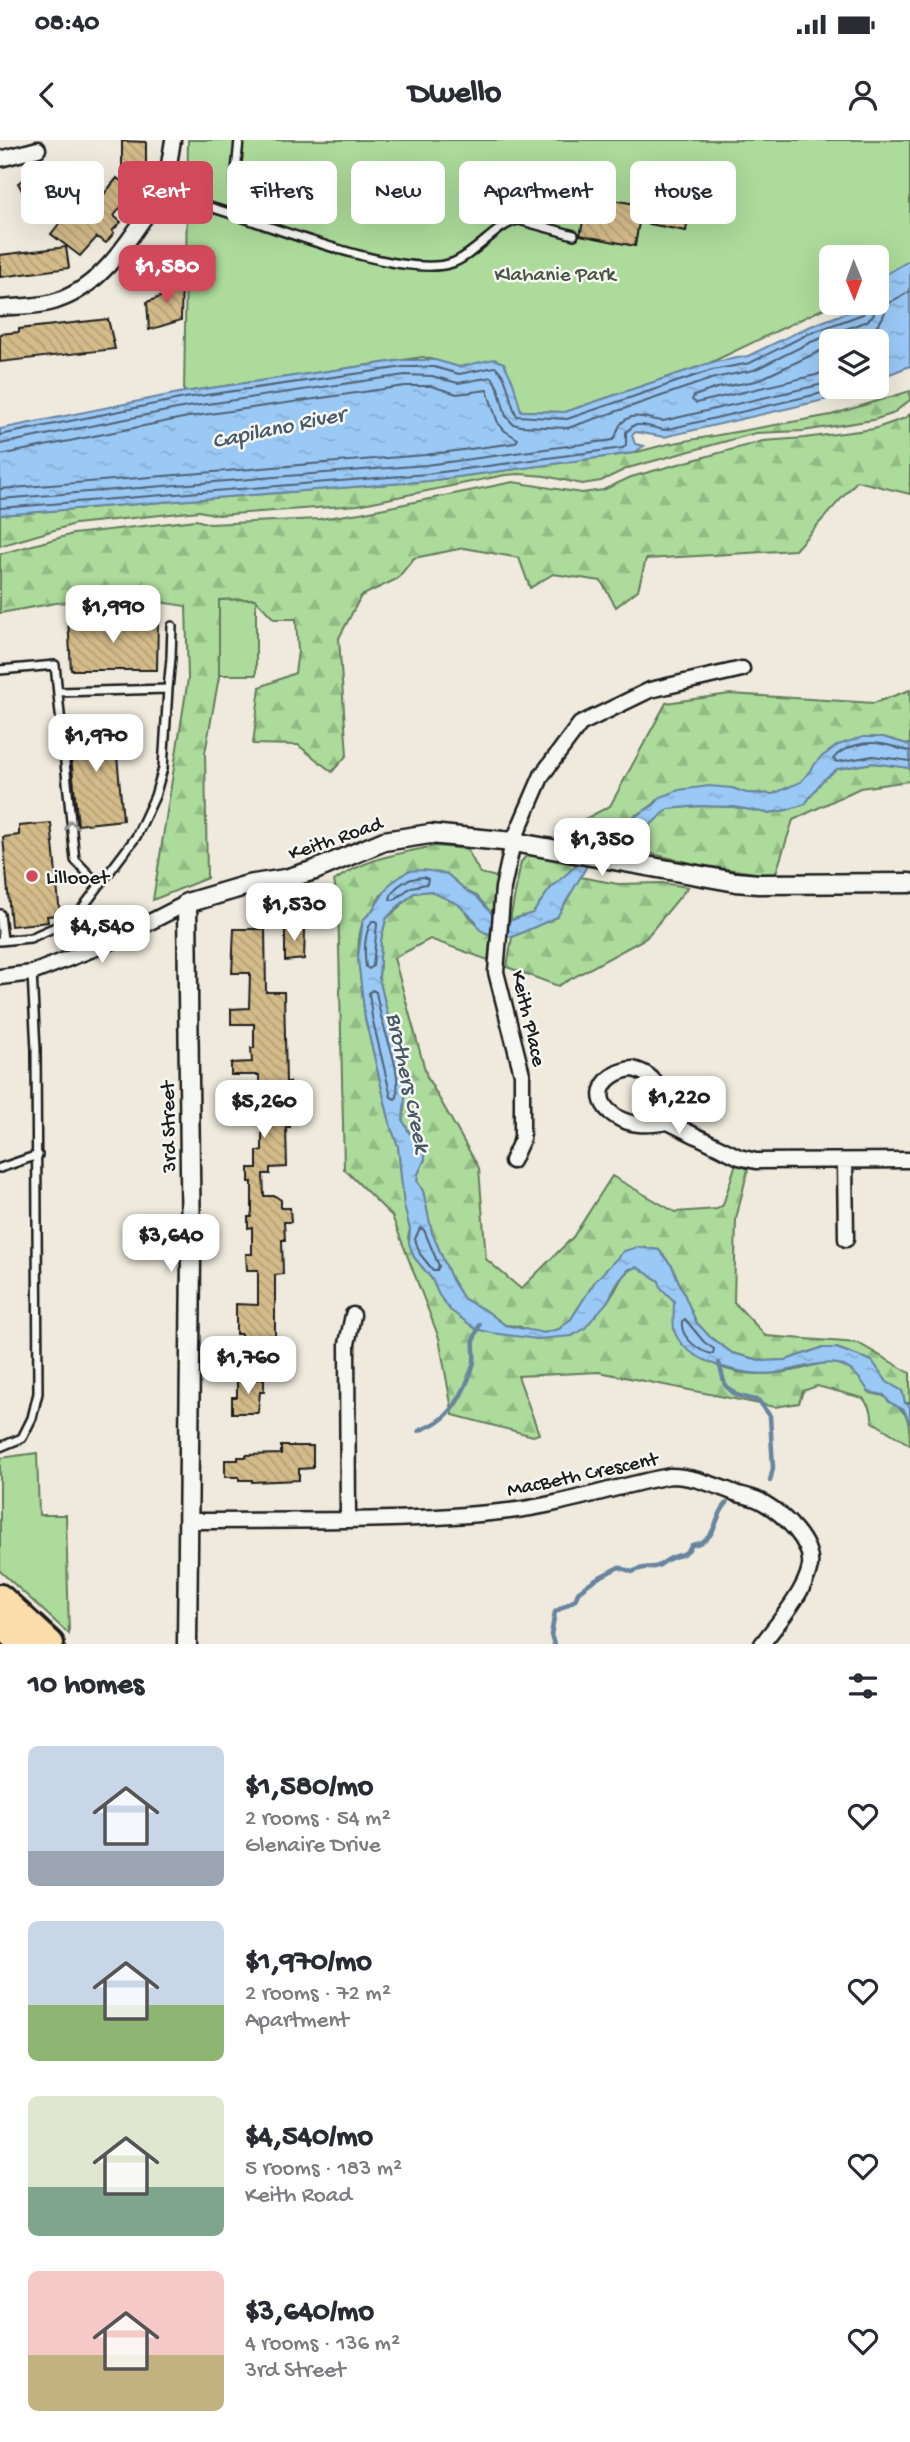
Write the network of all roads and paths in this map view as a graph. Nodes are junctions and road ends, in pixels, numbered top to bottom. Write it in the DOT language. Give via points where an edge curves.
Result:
graph roads {
  1 [pos="173,140"];
  2 [pos="239,140"];
  3 [pos="37,149"];
  4 [pos="0,159"];
  5 [pos="171,161"];
  6 [pos="237,161"];
  7 [pos="140,224"];
  8 [pos="261,224"];
  9 [pos="574,235"];
  10 [pos="0,308"];
  11 [pos="172,626"];
  12 [pos="742,669"];
  13 [pos="0,670"];
  14 [pos="168,689"];
  15 [pos="58,692"];
  16 [pos="513,842"];
  17 [pos="910,883"];
  18 [pos="98,884"];
  19 [pos="187,903"];
  20 [pos="0,914"];
  21 [pos="1,940"];
  22 [pos="32,973"];
  23 [pos="0,977"];
  24 [pos="668,1122"];
  25 [pos="38,1155"];
  26 [pos="910,1160"];
  27 [pos="512,1161"];
  28 [pos="845,1162"];
  29 [pos="0,1168"];
  30 [pos="846,1238"];
  31 [pos="353,1315"];
  32 [pos="0,1447"];
  33 [pos="348,1520"];
  34 [pos="188,1521"];
  35 [pos="0,1598"];
  36 [pos="0,1623"];
  37 [pos="22,1644"];
  38 [pos="50,1644"];
  39 [pos="187,1644"];
  40 [pos="762,1644"];
  1 -- 5 [label="street"];
  2 -- 6 [label="lane"];
  3 -- 4 [label="street"];
  7 -- 10 [label="street" via="120,253 79,290 58,301"];
  8 -- 9 [label="lane" via="376,260 425,266 464,258 510,221"];
  11 -- 14 [label="lane"];
  12 -- 16 [label="street, Keith Place" via="650,690 580,724 542,775"];
  13 -- 15 [label="lane" via="55,665"];
  14 -- 15 [label="lane"];
  14 -- 18 [label="lane" via="163,768 155,796 136,837"];
  18 -- 15 [label="lane, one-way" via="75,860"];
  16 -- 17 [label="street, Keith Road" via="758,884"];
  16 -- 19 [label="street, Keith Road" via="430,834 384,841 315,870"];
  16 -- 27 [label="street, Keith Place" via="503,888 495,972 522,1074 522,1139"];
  18 -- 21 [label="lane" via="74,919 30,938"];
  19 -- 22 [label="street, Keith Road" via="111,942"];
  19 -- 34 [label="street, 3rd Street"];
  20 -- 21 [label="lane"];
  22 -- 23 [label="street, Keith Road"];
  22 -- 25 [label="lane"];
  24 -- 24 [label="street" via="662,1093 650,1076 623,1070 604,1083 602,1096 614,1115 638,1124"];
  24 -- 28 [label="street" via="756,1161"];
  25 -- 29 [label="lane"];
  25 -- 32 [label="lane" via="38,1393 22,1438"];
  26 -- 28 [label="street"];
  28 -- 30 [label="street"];
  31 -- 33 [label="street" via="346,1344"];
  33 -- 34 [label="street, MacBeth Crescent"];
  33 -- 40 [label="street, MacBeth Crescent" via="540,1507 657,1478 688,1476 764,1502 789,1523 809,1550 807,1578"];
  34 -- 39 [label="street, 3rd Street"];
  35 -- 38 [label="highway"];
  36 -- 37 [label="highway"];
}
